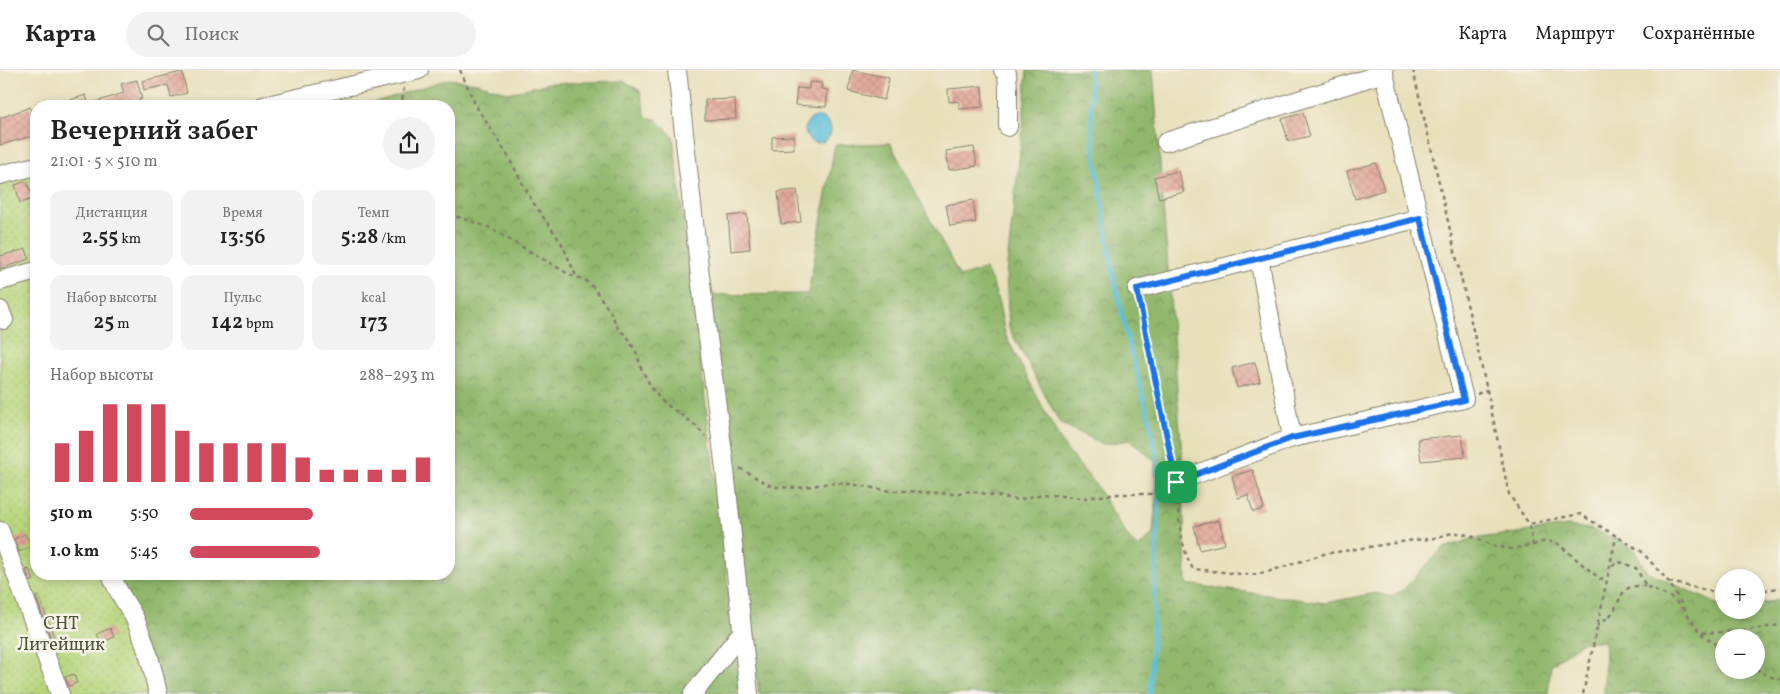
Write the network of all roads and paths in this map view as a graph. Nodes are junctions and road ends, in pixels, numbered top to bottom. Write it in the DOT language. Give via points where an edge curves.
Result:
graph roads {
  1 [pos="419,70"];
  2 [pos="460,70"];
  3 [pos="677,70"];
  4 [pos="1003,70"];
  5 [pos="1413,70"];
  6 [pos="1384,71"];
  7 [pos="292,100"];
  8 [pos="1008,127"];
  9 [pos="1166,142"];
  10 [pos="30,168"];
  11 [pos="0,175"];
  12 [pos="455,216"];
  13 [pos="1420,218"];
  14 [pos="1259,258"];
  15 [pos="30,273"];
  16 [pos="576,276"];
  17 [pos="0,281"];
  18 [pos="1137,289"];
  19 [pos="707,438"];
  20 [pos="1292,438"];
  21 [pos="724,461"];
  22 [pos="1176,482"];
  23 [pos="1529,524"];
  24 [pos="0,532"];
  25 [pos="1616,538"];
  26 [pos="1533,545"];
  27 [pos="1611,567"];
  28 [pos="1608,577"];
  29 [pos="113,580"];
  30 [pos="1669,582"];
  31 [pos="1646,586"];
  32 [pos="1780,588"];
  33 [pos="1765,590"];
  34 [pos="1715,592"];
  35 [pos="1689,617"];
  36 [pos="1780,625"];
  37 [pos="1596,627"];
  38 [pos="742,632"];
  39 [pos="1700,633"];
  40 [pos="1715,644"];
  41 [pos="1765,674"];
  42 [pos="1780,680"];
  43 [pos="60,694"];
  44 [pos="158,694"];
  45 [pos="693,694"];
  46 [pos="749,694"];
  47 [pos="1583,694"];
  1 -- 7 [label="street"];
  2 -- 16 [label="path" via="476,106 532,201 562,244"];
  3 -- 21 [label="street"];
  4 -- 8 [label="street" via="1007,73"];
  5 -- 23 [label="path" via="1509,494"];
  6 -- 9 [label="street"];
  6 -- 13 [label="street"];
  10 -- 11 [label="street"];
  12 -- 16 [label="path" via="488,227"];
  13 -- 14 [label="street"];
  13 -- 20 [label="street" via="1464,400"];
  14 -- 18 [label="street"];
  14 -- 20 [label="street"];
  15 -- 17 [label="street"];
  16 -- 19 [label="path" via="584,278 594,288 618,328 628,338 652,389"];
  18 -- 22 [label="path"];
  20 -- 22 [label="street"];
  21 -- 22 [label="path" via="777,487 850,484 891,491 953,494 971,491 1018,500 1042,494 1083,498 1152,494"];
  21 -- 38 [label="street"];
  22 -- 26 [label="path" via="1182,537 1193,569 1251,575 1324,554 1452,533 1511,549"];
  23 -- 25 [label="path" via="1580,514"];
  23 -- 26 [label="path"];
  24 -- 43 [label="street"];
  25 -- 27 [label="path"];
  25 -- 30 [label="path" via="1641,552"];
  26 -- 28 [label="path" via="1546,541 1557,543 1600,579"];
  27 -- 28 [label="path"];
  27 -- 31 [label="path" via="1621,562 1636,568"];
  28 -- 37 [label="path"];
  29 -- 44 [label="street" via="134,618 152,664"];
  30 -- 34 [label="path"];
  30 -- 35 [label="path"];
  31 -- 35 [label="path" via="1674,599"];
  31 -- 37 [label="path" via="1633,586 1623,591 1612,614"];
  32 -- 33 [label="path"];
  35 -- 39 [label="path"];
  36 -- 39 [label="path"];
  37 -- 47 [label="path"];
  38 -- 45 [label="street"];
  38 -- 46 [label="street"];
  39 -- 40 [label="path"];
  41 -- 42 [label="path"];
}
